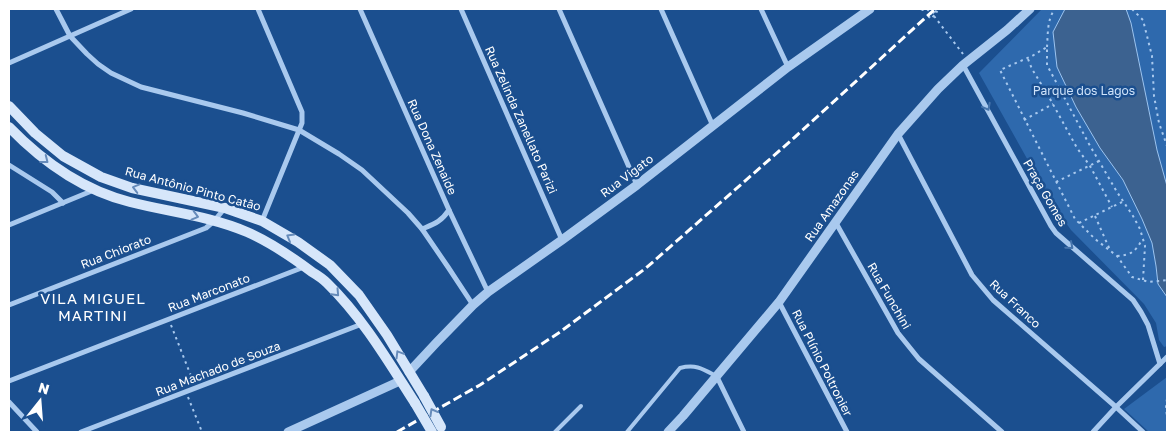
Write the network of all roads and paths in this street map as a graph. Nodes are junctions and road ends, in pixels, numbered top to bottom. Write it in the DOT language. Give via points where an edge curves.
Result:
graph roads {
  1 [pos="56,9"];
  2 [pos="131,9"];
  3 [pos="258,9"];
  4 [pos="360,9"];
  5 [pos="461,9"];
  6 [pos="559,9"];
  7 [pos="661,9"];
  8 [pos="761,9"];
  9 [pos="924,9"];
  10 [pos="1030,9"];
  11 [pos="1055,9"];
  12 [pos="1132,9"];
  13 [pos="864,10"];
  14 [pos="70,36"];
  15 [pos="1047,47"];
  16 [pos="1027,58"];
  17 [pos="9,63"];
  18 [pos="966,63"];
  19 [pos="788,67"];
  20 [pos="1053,104"];
  21 [pos="9,106"];
  22 [pos="1024,120"];
  23 [pos="713,126"];
  24 [pos="9,127"];
  25 [pos="300,130"];
  26 [pos="898,134"];
  27 [pos="1167,146"];
  28 [pos="1099,161"];
  29 [pos="9,164"];
  30 [pos="1090,166"];
  31 [pos="1056,182"];
  32 [pos="637,185"];
  33 [pos="94,190"];
  34 [pos="1123,201"];
  35 [pos="63,203"];
  36 [pos="1112,207"];
  37 [pos="224,208"];
  38 [pos="449,210"];
  39 [pos="1095,216"];
  40 [pos="262,220"];
  41 [pos="214,221"];
  42 [pos="836,222"];
  43 [pos="1080,224"];
  44 [pos="9,225"];
  45 [pos="422,229"];
  46 [pos="1143,239"];
  47 [pos="562,240"];
  48 [pos="1111,251"];
  49 [pos="1117,256"];
  50 [pos="305,266"];
  51 [pos="1143,280"];
  52 [pos="1167,280"];
  53 [pos="488,292"];
  54 [pos="779,302"];
  55 [pos="9,305"];
  56 [pos="473,305"];
  57 [pos="168,319"];
  58 [pos="362,324"];
  59 [pos="1167,358"];
  60 [pos="1160,364"];
  61 [pos="409,372"];
  62 [pos="717,377"];
  63 [pos="9,381"];
  64 [pos="400,381"];
  65 [pos="196,388"];
  66 [pos="186,392"];
  67 [pos="1167,399"];
  68 [pos="9,402"];
  69 [pos="581,406"];
  70 [pos="1116,407"];
  71 [pos="1167,418"];
  72 [pos="439,431"];
  73 [pos="37,432"];
  74 [pos="81,432"];
  75 [pos="202,432"];
  76 [pos="288,432"];
  77 [pos="555,432"];
  78 [pos="627,432"];
  79 [pos="668,432"];
  80 [pos="744,432"];
  81 [pos="847,432"];
  82 [pos="1002,432"];
  83 [pos="1093,432"];
  84 [pos="1143,432"];
  1 -- 14 [label="street"];
  2 -- 14 [label="street"];
  3 -- 25 [label="street" via="302,112"];
  4 -- 38 [label="street, Rua Dona Zenaide"];
  5 -- 47 [label="street, Rua Zelinda Zanellato Parizi"];
  6 -- 32 [label="street"];
  7 -- 23 [label="street"];
  8 -- 19 [label="street"];
  9 -- 18 [label="path" via="933,15"];
  10 -- 18 [label="street, Rua Amazonas"];
  11 -- 15 [label="path" via="1048,29"];
  12 -- 27 [label="path" via="1143,20 1149,43 1154,96"];
  13 -- 19 [label="street, Rua Vigato"];
  14 -- 17 [label="street"];
  14 -- 25 [label="street" via="98,64 141,87"];
  15 -- 16 [label="path"];
  15 -- 28 [label="path" via="1047,65"];
  16 -- 20 [label="path"];
  16 -- 22 [label="path" via="1000,70"];
  18 -- 26 [label="street, Rua Amazonas"];
  18 -- 60 [label="street, Praça Gomes, one-way" via="1051,226 1133,300 1148,325"];
  19 -- 23 [label="street, Rua Vigato"];
  20 -- 22 [label="path"];
  20 -- 30 [label="path"];
  37 -- 21 [label="main road, Rua Antônio Pinto Catão, one-way" via="132,188 101,176 63,156"];
  22 -- 31 [label="path"];
  23 -- 32 [label="street, Rua Vigato"];
  24 -- 33 [label="main road, Rua Antônio Pinto Catão, one-way" via="57,170"];
  25 -- 40 [label="street"];
  25 -- 45 [label="street" via="362,170"];
  26 -- 42 [label="street, Rua Amazonas"];
  26 -- 70 [label="street, Rua Franco" via="972,275 993,300"];
  28 -- 30 [label="path"];
  28 -- 34 [label="path"];
  29 -- 35 [label="street"];
  30 -- 31 [label="path"];
  30 -- 36 [label="path"];
  31 -- 43 [label="path"];
  32 -- 47 [label="street, Rua Vigato"];
  33 -- 35 [label="street"];
  33 -- 41 [label="main road, Rua Antônio Pinto Catão, one-way" via="128,202"];
  34 -- 36 [label="path"];
  34 -- 46 [label="path"];
  35 -- 44 [label="street"];
  36 -- 39 [label="path"];
  37 -- 40 [label="main road, Rua Antônio Pinto Catão"];
  37 -- 41 [label="street, Rua Chiorato"];
  38 -- 45 [label="street" via="439,222"];
  38 -- 53 [label="street, Rua Dona Zenaide"];
  39 -- 43 [label="path"];
  39 -- 48 [label="path"];
  61 -- 40 [label="main road, Rua Antônio Pinto Catão, one-way" via="359,295 330,265"];
  41 -- 50 [label="main road, Rua Antônio Pinto Catão" via="247,232"];
  41 -- 55 [label="street, Rua Chiorato" via="206,228"];
  42 -- 54 [label="street, Rua Amazonas"];
  42 -- 82 [label="street, Rua Funchini" via="898,333 919,359"];
  43 -- 48 [label="path"];
  45 -- 56 [label="street"];
  46 -- 49 [label="path" via="1129,255"];
  46 -- 51 [label="path"];
  47 -- 53 [label="street, Rua Vigato"];
  48 -- 49 [label="path"];
  49 -- 51 [label="path" via="1132,277"];
  50 -- 57 [label="street, Rua Marconato"];
  50 -- 58 [label="main road, Rua Antônio Pinto Catão, one-way" via="326,282"];
  51 -- 52 [label="path"];
  53 -- 56 [label="street, Rua Vigato"];
  54 -- 62 [label="street, Rua Amazonas"];
  54 -- 81 [label="street, Rua Plínio Poltronier"];
  56 -- 61 [label="street, Rua Vigato"];
  57 -- 63 [label="street, Rua Marconato"];
  57 -- 65 [label="path"];
  58 -- 64 [label="main road, Rua Antônio Pinto Catão"];
  58 -- 65 [label="street, Rua Machado de Souza"];
  59 -- 60 [label="street"];
  60 -- 70 [label="street"];
  72 -- 61 [label="main road, Rua Antônio Pinto Catão, one-way, bridge"];
  62 -- 78 [label="lane" via="698,367 680,368"];
  62 -- 79 [label="street, Rua Amazonas"];
  62 -- 80 [label="street"];
  64 -- 72 [label="main road, Rua Antônio Pinto Catão, bridge"];
  64 -- 76 [label="street"];
  65 -- 66 [label="street, Rua Machado de Souza"];
  66 -- 74 [label="street, Rua Machado de Souza"];
  66 -- 75 [label="path"];
  67 -- 71 [label="path"];
  68 -- 73 [label="street"];
  69 -- 77 [label="lane"];
  70 -- 83 [label="street"];
  70 -- 84 [label="street, Rua Franco"];
}
